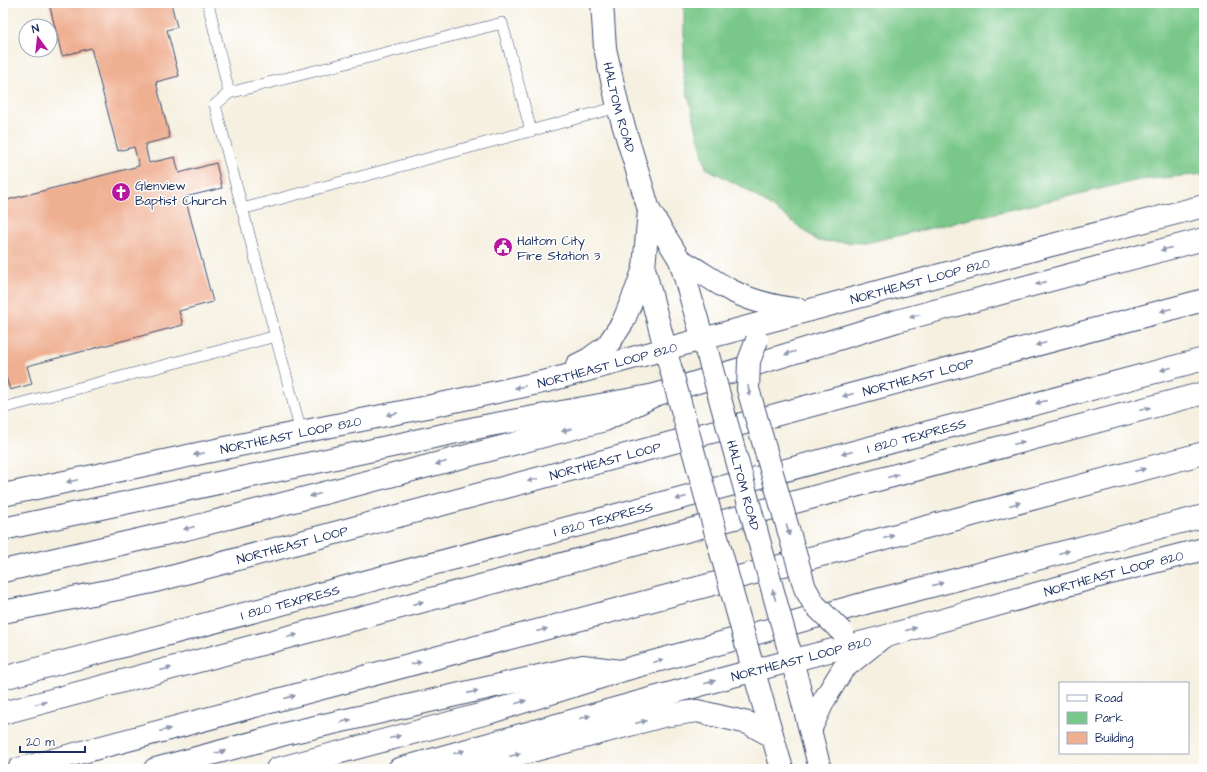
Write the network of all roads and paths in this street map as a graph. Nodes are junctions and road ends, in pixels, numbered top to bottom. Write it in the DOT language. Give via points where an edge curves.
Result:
graph roads {
  1 [pos="208,3"];
  2 [pos="602,3"];
  3 [pos="229,93"];
  4 [pos="618,107"];
  5 [pos="531,131"];
  6 [pos="1204,206"];
  7 [pos="242,209"];
  8 [pos="649,210"];
  9 [pos="1204,239"];
  10 [pos="680,260"];
  11 [pos="644,268"];
  12 [pos="1204,300"];
  13 [pos="809,311"];
  14 [pos="778,319"];
  15 [pos="276,336"];
  16 [pos="706,347"];
  17 [pos="668,358"];
  18 [pos="1204,359"];
  19 [pos="546,381"];
  20 [pos="1204,393"];
  21 [pos="655,395"];
  22 [pos="3,408"];
  23 [pos="301,432"];
  24 [pos="1204,453"];
  25 [pos="3,495"];
  26 [pos="1204,516"];
  27 [pos="3,529"];
  28 [pos="1204,549"];
  29 [pos="3,571"];
  30 [pos="3,612"];
  31 [pos="883,637"];
  32 [pos="790,654"];
  33 [pos="751,664"];
  34 [pos="620,671"];
  35 [pos="3,678"];
  36 [pos="3,713"];
  37 [pos="810,730"];
  38 [pos="772,736"];
  39 [pos="407,768"];
  40 [pos="19,769"];
  41 [pos="155,769"];
  42 [pos="277,769"];
  43 [pos="464,769"];
  44 [pos="782,769"];
  45 [pos="820,769"];
  1 -- 3 [label="lane"];
  2 -- 4 [label="main road, HALTOM ROAD" via="605,48"];
  3 -- 5 [label="lane" via="502,23"];
  3 -- 7 [label="lane" via="215,105"];
  4 -- 5 [label="lane"];
  4 -- 8 [label="main road, HALTOM ROAD"];
  5 -- 7 [label="lane"];
  6 -- 13 [label="main road, NORTHEAST LOOP 820"];
  7 -- 15 [label="lane"];
  8 -- 10 [label="main road, HALTOM ROAD"];
  8 -- 11 [label="main road, HALTOM ROAD"];
  9 -- 21 [label="main road, one-way" via="897,321"];
  10 -- 13 [label="main road" via="754,301"];
  10 -- 16 [label="main road, HALTOM ROAD"];
  11 -- 17 [label="main road, HALTOM ROAD"];
  11 -- 19 [label="main road" via="623,322 607,346 589,359"];
  12 -- 30 [label="main road, NORTHEAST LOOP, one-way" via="152,582"];
  13 -- 14 [label="main road, NORTHEAST LOOP 820"];
  14 -- 16 [label="main road, NORTHEAST LOOP 820"];
  14 -- 31 [label="main road, one-way, bridge" via="757,340 749,361 748,389 805,588 814,604 842,632"];
  15 -- 22 [label="lane"];
  15 -- 23 [label="lane"];
  16 -- 17 [label="main road, NORTHEAST LOOP 820"];
  32 -- 16 [label="main road, HALTOM ROAD, one-way, bridge"];
  17 -- 19 [label="main road, NORTHEAST LOOP 820"];
  17 -- 33 [label="main road, HALTOM ROAD, bridge"];
  18 -- 35 [label="main road, I 820 TEXPRESS, one-way"];
  19 -- 23 [label="main road, NORTHEAST LOOP 820, one-way"];
  36 -- 20 [label="main road, one-way"];
  21 -- 27 [label="main road" via="477,428"];
  21 -- 29 [label="main road, one-way" via="605,420 186,529"];
  23 -- 25 [label="main road, NORTHEAST LOOP 820, one-way"];
  40 -- 24 [label="main road, one-way"];
  34 -- 26 [label="main road, one-way" via="873,601"];
  31 -- 28 [label="main road, NORTHEAST LOOP 820, one-way"];
  31 -- 32 [label="main road, NORTHEAST LOOP 820"];
  31 -- 37 [label="main road" via="843,669"];
  32 -- 33 [label="main road, NORTHEAST LOOP 820"];
  32 -- 37 [label="main road, HALTOM ROAD"];
  33 -- 38 [label="main road, HALTOM ROAD"];
  39 -- 33 [label="main road, NORTHEAST LOOP 820, one-way"];
  41 -- 34 [label="main road, one-way" via="289,733 583,666"];
  42 -- 34 [label="main road, one-way" via="491,712"];
  37 -- 45 [label="main road, HALTOM ROAD"];
  43 -- 38 [label="main road, one-way" via="663,716 697,711 748,723"];
  38 -- 44 [label="main road, HALTOM ROAD"];
}
